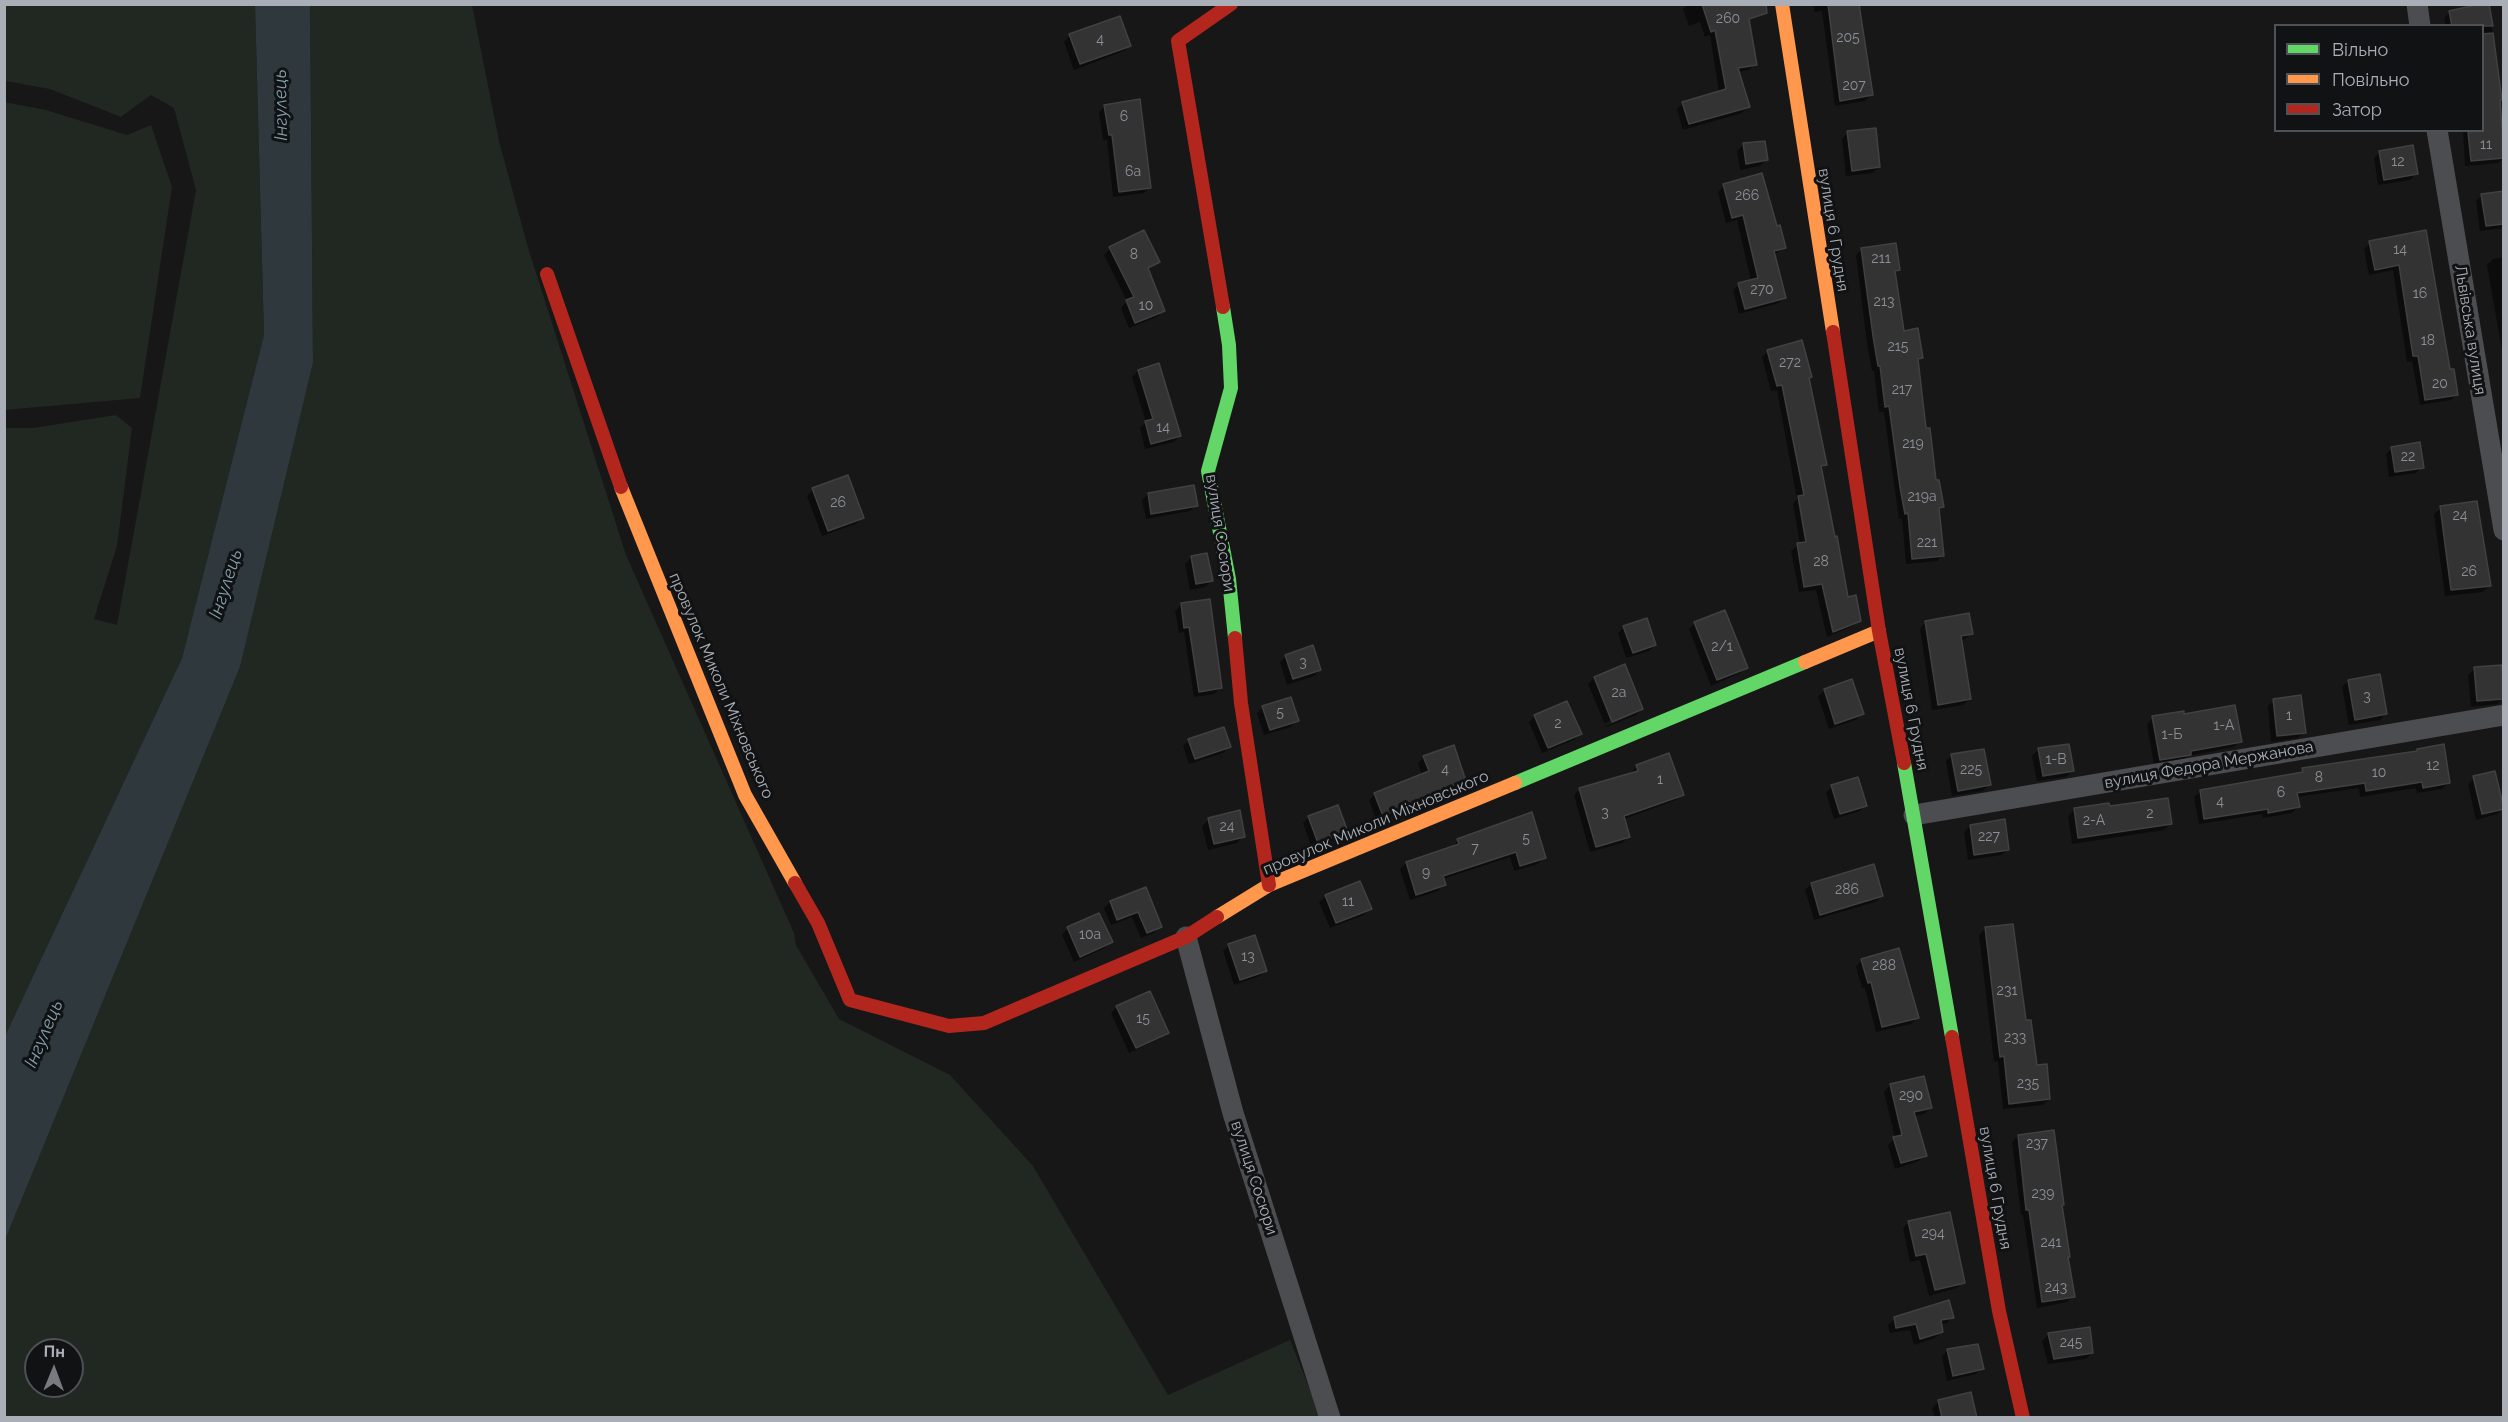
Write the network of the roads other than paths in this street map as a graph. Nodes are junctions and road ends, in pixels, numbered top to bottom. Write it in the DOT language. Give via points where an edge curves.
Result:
graph roads {
  1 [pos="1231,4"];
  2 [pos="1782,4"];
  3 [pos="2417,4"];
  4 [pos="2420,24"];
  5 [pos="2438,132"];
  6 [pos="547,274"];
  7 [pos="2504,530"];
  8 [pos="1879,631"];
  9 [pos="2504,715"];
  10 [pos="1914,815"];
  11 [pos="1269,885"];
  12 [pos="1186,937"];
  13 [pos="1330,1418"];
  14 [pos="2023,1418"];
  1 -- 11 [label="street, вулиця Сосюри" via="1178,41 1229,345 1231,388 1208,471 1229,579 1240,703"];
  2 -- 8 [label="street, вулиця 6 Грудня"];
  3 -- 4 [label="street"];
  5 -- 7 [label="street, Львівська вулиця"];
  6 -- 12 [label="street, провулок Миколи Міхновського" via="627,503 745,795 818,923 850,1000 949,1026 984,1023"];
  8 -- 10 [label="street, вулиця 6 Грудня"];
  8 -- 11 [label="street, провулок Миколи Міхновського"];
  9 -- 10 [label="street, вулиця Федора Мержанова"];
  10 -- 14 [label="street, вулиця 6 Грудня" via="1999,1311"];
  11 -- 12 [label="street, провулок Миколи Міхновського"];
  12 -- 13 [label="street, вулиця Сосюри" via="1233,1113"];
}
